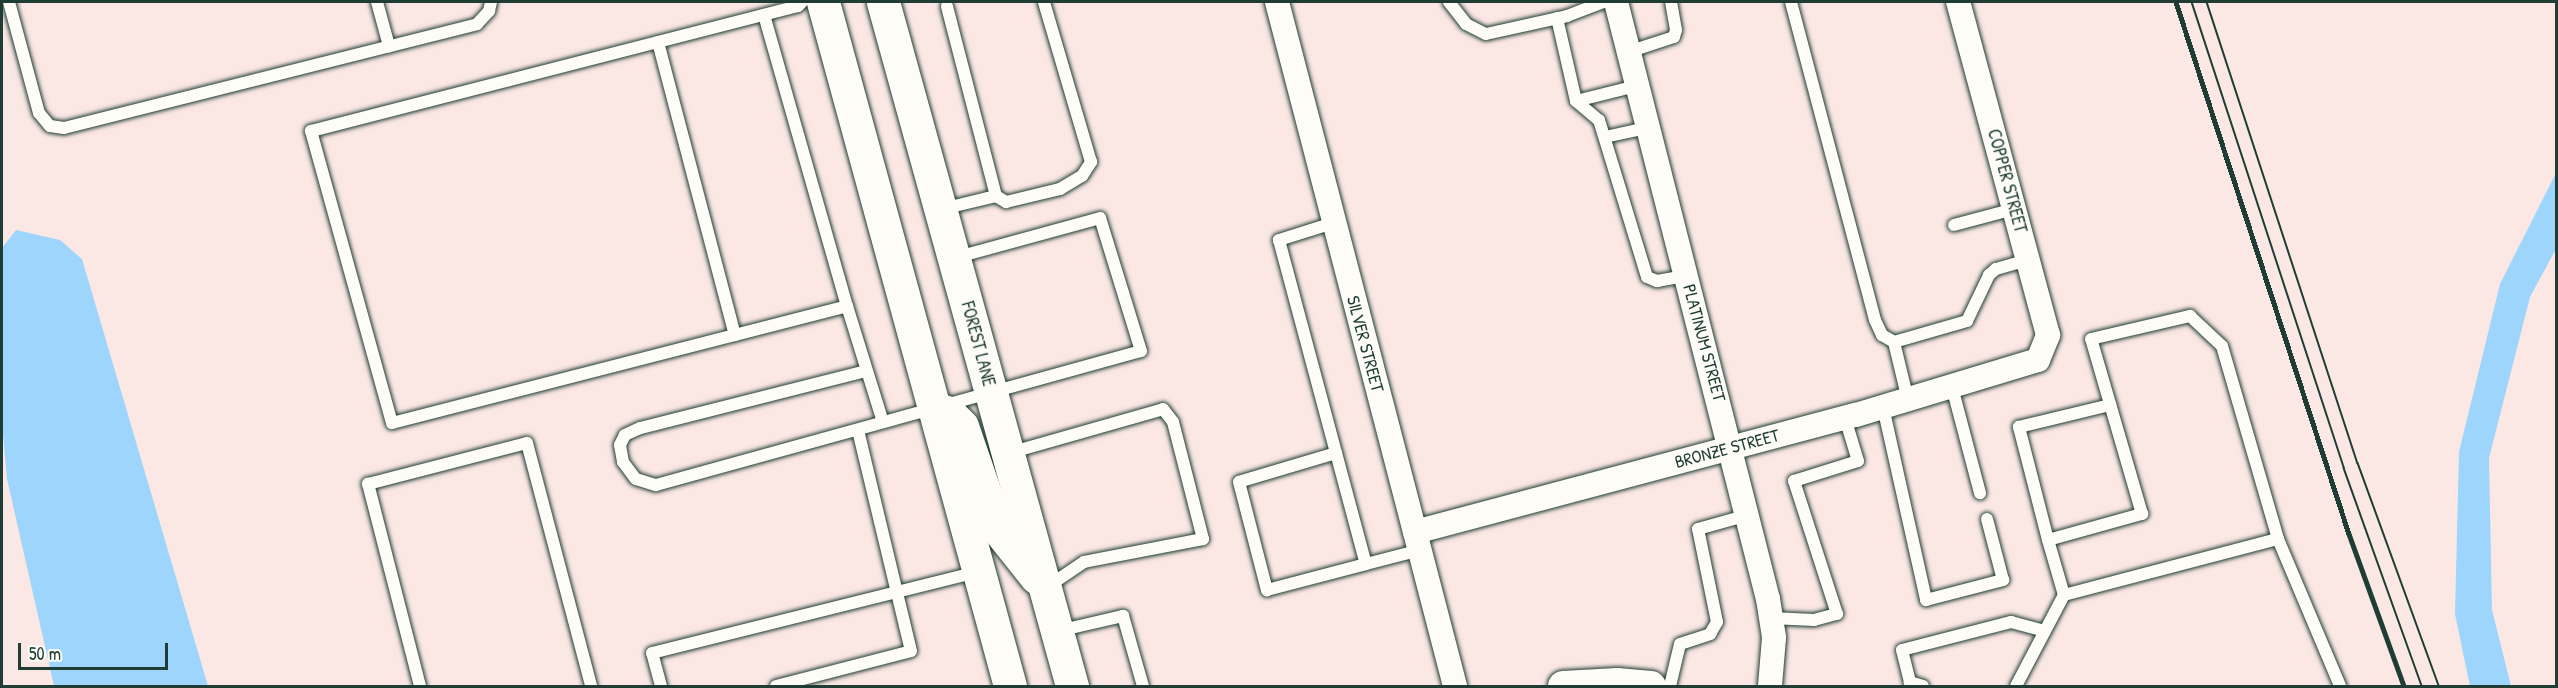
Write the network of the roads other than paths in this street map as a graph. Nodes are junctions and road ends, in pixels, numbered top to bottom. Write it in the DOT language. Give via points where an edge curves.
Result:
graph roads {
  1 [pos="9,2"];
  2 [pos="377,2"];
  3 [pos="491,2"];
  4 [pos="802,2"];
  5 [pos="823,2"];
  6 [pos="883,2"];
  7 [pos="1044,2"];
  8 [pos="1277,2"];
  9 [pos="1449,2"];
  10 [pos="1604,2"];
  11 [pos="1616,2"];
  12 [pos="1671,2"];
  13 [pos="1791,2"];
  14 [pos="1958,2"];
  15 [pos="947,6"];
  16 [pos="764,15"];
  17 [pos="1557,18"];
  18 [pos="658,42"];
  19 [pos="389,46"];
  20 [pos="1628,52"];
  21 [pos="1636,86"];
  22 [pos="1576,101"];
  23 [pos="1647,128"];
  24 [pos="1605,137"];
  25 [pos="996,196"];
  26 [pos="2014,209"];
  27 [pos="940,210"];
  28 [pos="1333,223"];
  29 [pos="1954,225"];
  30 [pos="954,258"];
  31 [pos="2028,260"];
  32 [pos="1686,276"];
  33 [pos="847,306"];
  34 [pos="735,335"];
  35 [pos="1894,342"];
  36 [pos="2038,360"];
  37 [pos="866,370"];
  38 [pos="1952,387"];
  39 [pos="991,391"];
  40 [pos="1908,400"];
  41 [pos="2110,405"];
  42 [pos="1883,407"];
  43 [pos="934,408"];
  44 [pos="1845,418"];
  45 [pos="883,422"];
  46 [pos="858,431"];
  47 [pos="1731,447"];
  48 [pos="1008,453"];
  49 [pos="1336,453"];
  50 [pos="1980,493"];
  51 [pos="1748,515"];
  52 [pos="1987,519"];
  53 [pos="2278,539"];
  54 [pos="2048,540"];
  55 [pos="1417,541"];
  56 [pos="1366,564"];
  57 [pos="978,571"];
  58 [pos="1045,588"];
  59 [pos="899,593"];
  60 [pos="2064,595"];
  61 [pos="1771,618"];
  62 [pos="1057,631"];
  63 [pos="2045,631"];
  64 [pos="420,687"];
  65 [pos="591,687"];
  66 [pos="661,687"];
  67 [pos="776,687"];
  68 [pos="1010,687"];
  69 [pos="1072,687"];
  70 [pos="1143,687"];
  71 [pos="1455,687"];
  72 [pos="1563,687"];
  73 [pos="1651,687"];
  74 [pos="1670,687"];
  75 [pos="1770,687"];
  76 [pos="1923,687"];
  77 [pos="2016,687"];
  78 [pos="2340,687"];
  1 -- 19 [label="lane" via="39,113 50,126 64,128"];
  2 -- 19 [label="lane"];
  3 -- 19 [label="lane" via="477,24"];
  4 -- 16 [label="lane"];
  5 -- 43 [label="main road"];
  6 -- 27 [label="main road, FOREST LANE"];
  7 -- 25 [label="lane" via="1091,162 1082,176 1060,189 1006,202"];
  8 -- 28 [label="street, SILVER STREET"];
  9 -- 17 [label="lane" via="1466,24 1486,34"];
  10 -- 17 [label="lane"];
  11 -- 20 [label="street, PLATINUM STREET"];
  12 -- 20 [label="lane" via="1674,37"];
  13 -- 35 [label="lane" via="1875,320 1882,335"];
  14 -- 26 [label="street, COPPER STREET"];
  15 -- 25 [label="lane"];
  16 -- 18 [label="lane"];
  16 -- 33 [label="lane"];
  17 -- 22 [label="lane"];
  18 -- 34 [label="lane"];
  18 -- 34 [label="lane" via="311,132 392,423"];
  20 -- 21 [label="street, PLATINUM STREET"];
  21 -- 22 [label="lane"];
  21 -- 23 [label="street, PLATINUM STREET"];
  22 -- 24 [label="lane" via="1599,120"];
  23 -- 24 [label="lane"];
  23 -- 32 [label="street, PLATINUM STREET"];
  24 -- 32 [label="lane" via="1647,277 1657,281"];
  25 -- 27 [label="lane"];
  26 -- 29 [label="lane"];
  26 -- 31 [label="street, COPPER STREET"];
  27 -- 30 [label="main road, FOREST LANE"];
  28 -- 49 [label="lane" via="1279,240"];
  28 -- 55 [label="street, SILVER STREET"];
  30 -- 39 [label="main road, FOREST LANE"];
  30 -- 39 [label="lane" via="1100,218 1141,351"];
  31 -- 35 [label="lane" via="1996,269 1989,275 1967,321"];
  31 -- 36 [label="street, COPPER STREET" via="2048,335"];
  32 -- 47 [label="street, PLATINUM STREET"];
  33 -- 34 [label="lane"];
  33 -- 37 [label="lane"];
  35 -- 40 [label="lane"];
  36 -- 38 [label="street, BRONZE STREET"];
  37 -- 45 [label="lane"];
  37 -- 46 [label="lane" via="640,428 625,435 620,445 623,462 636,479 656,485"];
  38 -- 40 [label="street, BRONZE STREET"];
  38 -- 50 [label="lane"];
  39 -- 43 [label="lane"];
  39 -- 48 [label="main road, FOREST LANE"];
  40 -- 42 [label="street, BRONZE STREET"];
  41 -- 53 [label="lane" via="2091,339 2190,316 2222,346"];
  41 -- 54 [label="lane" via="2019,427"];
  41 -- 54 [label="lane" via="2142,514"];
  42 -- 44 [label="street, BRONZE STREET"];
  42 -- 52 [label="lane" via="1926,600 2003,580"];
  43 -- 45 [label="lane"];
  43 -- 57 [label="main road"];
  43 -- 58 [label="main road" via="949,413 962,426 997,528"];
  44 -- 47 [label="street, BRONZE STREET"];
  44 -- 61 [label="lane" via="1858,461 1794,481 1837,614 1814,620"];
  45 -- 46 [label="lane"];
  46 -- 59 [label="lane"];
  47 -- 51 [label="street, PLATINUM STREET"];
  47 -- 55 [label="street, BRONZE STREET"];
  48 -- 58 [label="main road, FOREST LANE"];
  48 -- 58 [label="lane" via="1163,409 1173,422 1203,539 1084,562"];
  49 -- 56 [label="lane"];
  49 -- 56 [label="lane" via="1239,482 1267,590"];
  51 -- 61 [label="street, PLATINUM STREET"];
  51 -- 74 [label="lane" via="1698,529 1717,622 1710,634 1680,644"];
  53 -- 60 [label="lane"];
  53 -- 78 [label="lane"];
  54 -- 60 [label="lane"];
  55 -- 56 [label="lane"];
  55 -- 71 [label="street, SILVER STREET"];
  57 -- 59 [label="lane"];
  57 -- 68 [label="main road"];
  58 -- 62 [label="main road, FOREST LANE"];
  59 -- 66 [label="lane" via="652,652"];
  59 -- 67 [label="lane" via="911,651"];
  60 -- 63 [label="lane"];
  61 -- 75 [label="street, PLATINUM STREET"];
  62 -- 69 [label="main road, FOREST LANE"];
  62 -- 70 [label="lane" via="1123,616"];
  63 -- 76 [label="lane" via="2012,622 1902,650 1910,682"];
  63 -- 77 [label="lane"];
  64 -- 65 [label="lane" via="368,484 527,443"];
  72 -- 73 [label="street" via="1617,683"];
}
